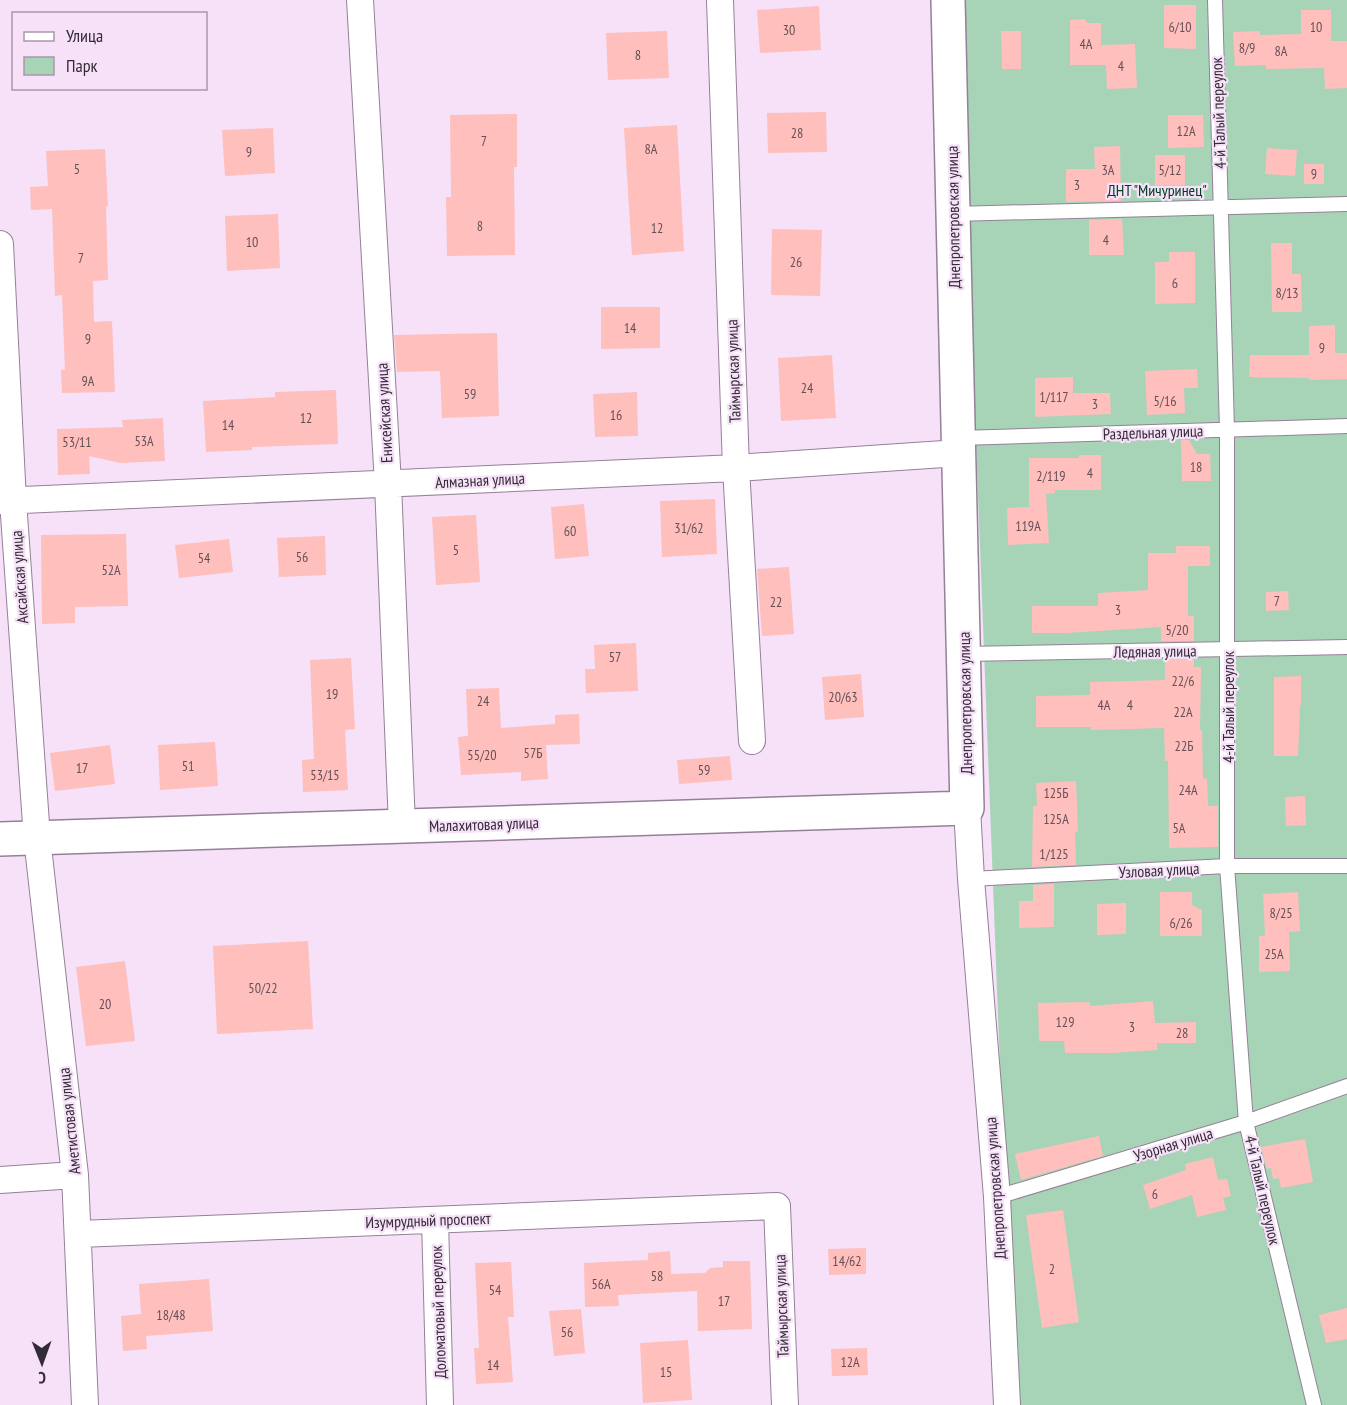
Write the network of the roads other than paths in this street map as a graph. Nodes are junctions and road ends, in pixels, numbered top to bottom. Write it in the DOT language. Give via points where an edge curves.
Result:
graph roads {
  1 [pos="360,0"];
  2 [pos="720,0"];
  3 [pos="948,0"];
  4 [pos="1215,0"];
  5 [pos="1347,204"];
  6 [pos="1220,208"];
  7 [pos="953,214"];
  8 [pos="0,244"];
  9 [pos="1347,426"];
  10 [pos="1227,430"];
  11 [pos="959,446"];
  12 [pos="736,468"];
  13 [pos="388,484"];
  14 [pos="7,501"];
  15 [pos="1347,647"];
  16 [pos="1228,649"];
  17 [pos="963,654"];
  18 [pos="752,741"];
  19 [pos="967,808"];
  20 [pos="402,826"];
  21 [pos="37,838"];
  22 [pos="0,839"];
  23 [pos="1227,866"];
  24 [pos="1347,866"];
  25 [pos="970,879"];
  26 [pos="1347,1086"];
  27 [pos="1246,1122"];
  28 [pos="75,1175"];
  29 [pos="0,1180"];
  30 [pos="998,1197"];
  31 [pos="777,1206"];
  32 [pos="435,1220"];
  33 [pos="79,1234"];
  34 [pos="85,1405"];
  35 [pos="440,1405"];
  36 [pos="785,1405"];
  37 [pos="1007,1405"];
  38 [pos="1314,1405"];
  1 -- 13 [label="street, Енисейская улица"];
  2 -- 12 [label="street, Таймырская улица"];
  3 -- 7 [label="street, Днепропетровская улица"];
  4 -- 6 [label="lane, 4-й Талый переулок"];
  5 -- 6 [label="lane"];
  6 -- 7 [label="lane"];
  6 -- 10 [label="lane, 4-й Талый переулок"];
  7 -- 11 [label="street, Днепропетровская улица"];
  8 -- 14 [label="street, Аксайская улица"];
  9 -- 10 [label="lane, Раздельная улица"];
  10 -- 11 [label="lane, Раздельная улица"];
  10 -- 16 [label="lane, 4-й Талый переулок"];
  11 -- 12 [label="street, Алмазная улица"];
  11 -- 17 [label="street, Днепропетровская улица"];
  12 -- 13 [label="street, Алмазная улица"];
  12 -- 18 [label="street, Таймырская улица"];
  13 -- 14 [label="street, Алмазная улица"];
  13 -- 20 [label="street, Енисейская улица"];
  14 -- 21 [label="street, Аксайская улица"];
  15 -- 16 [label="lane, Ледяная улица"];
  16 -- 17 [label="lane, Ледяная улица"];
  16 -- 23 [label="lane, 4-й Талый переулок"];
  17 -- 19 [label="street, Днепропетровская улица"];
  19 -- 20 [label="street, Малахитовая улица"];
  19 -- 25 [label="street, Днепропетровская улица"];
  20 -- 21 [label="street, Малахитовая улица"];
  21 -- 22 [label="street, Малахитовая улица"];
  21 -- 28 [label="street, Аметистовая улица"];
  23 -- 24 [label="lane, Узловая улица"];
  23 -- 25 [label="lane, Узловая улица"];
  23 -- 27 [label="lane, 4-й Талый переулок"];
  25 -- 30 [label="street, Днепропетровская улица"];
  26 -- 27 [label="lane, Узорная улица"];
  27 -- 30 [label="lane, Узорная улица"];
  27 -- 38 [label="lane, 4-й Талый переулок"];
  28 -- 29 [label="street"];
  28 -- 33 [label="street, Аметистовая улица"];
  30 -- 37 [label="street, Днепропетровская улица"];
  31 -- 32 [label="street, Изумрудный проспект"];
  31 -- 36 [label="street, Таймырская улица"];
  32 -- 33 [label="street, Изумрудный проспект"];
  32 -- 35 [label="street, Доломатовый переулок"];
  33 -- 34 [label="street, Аметистовая улица"];
}
